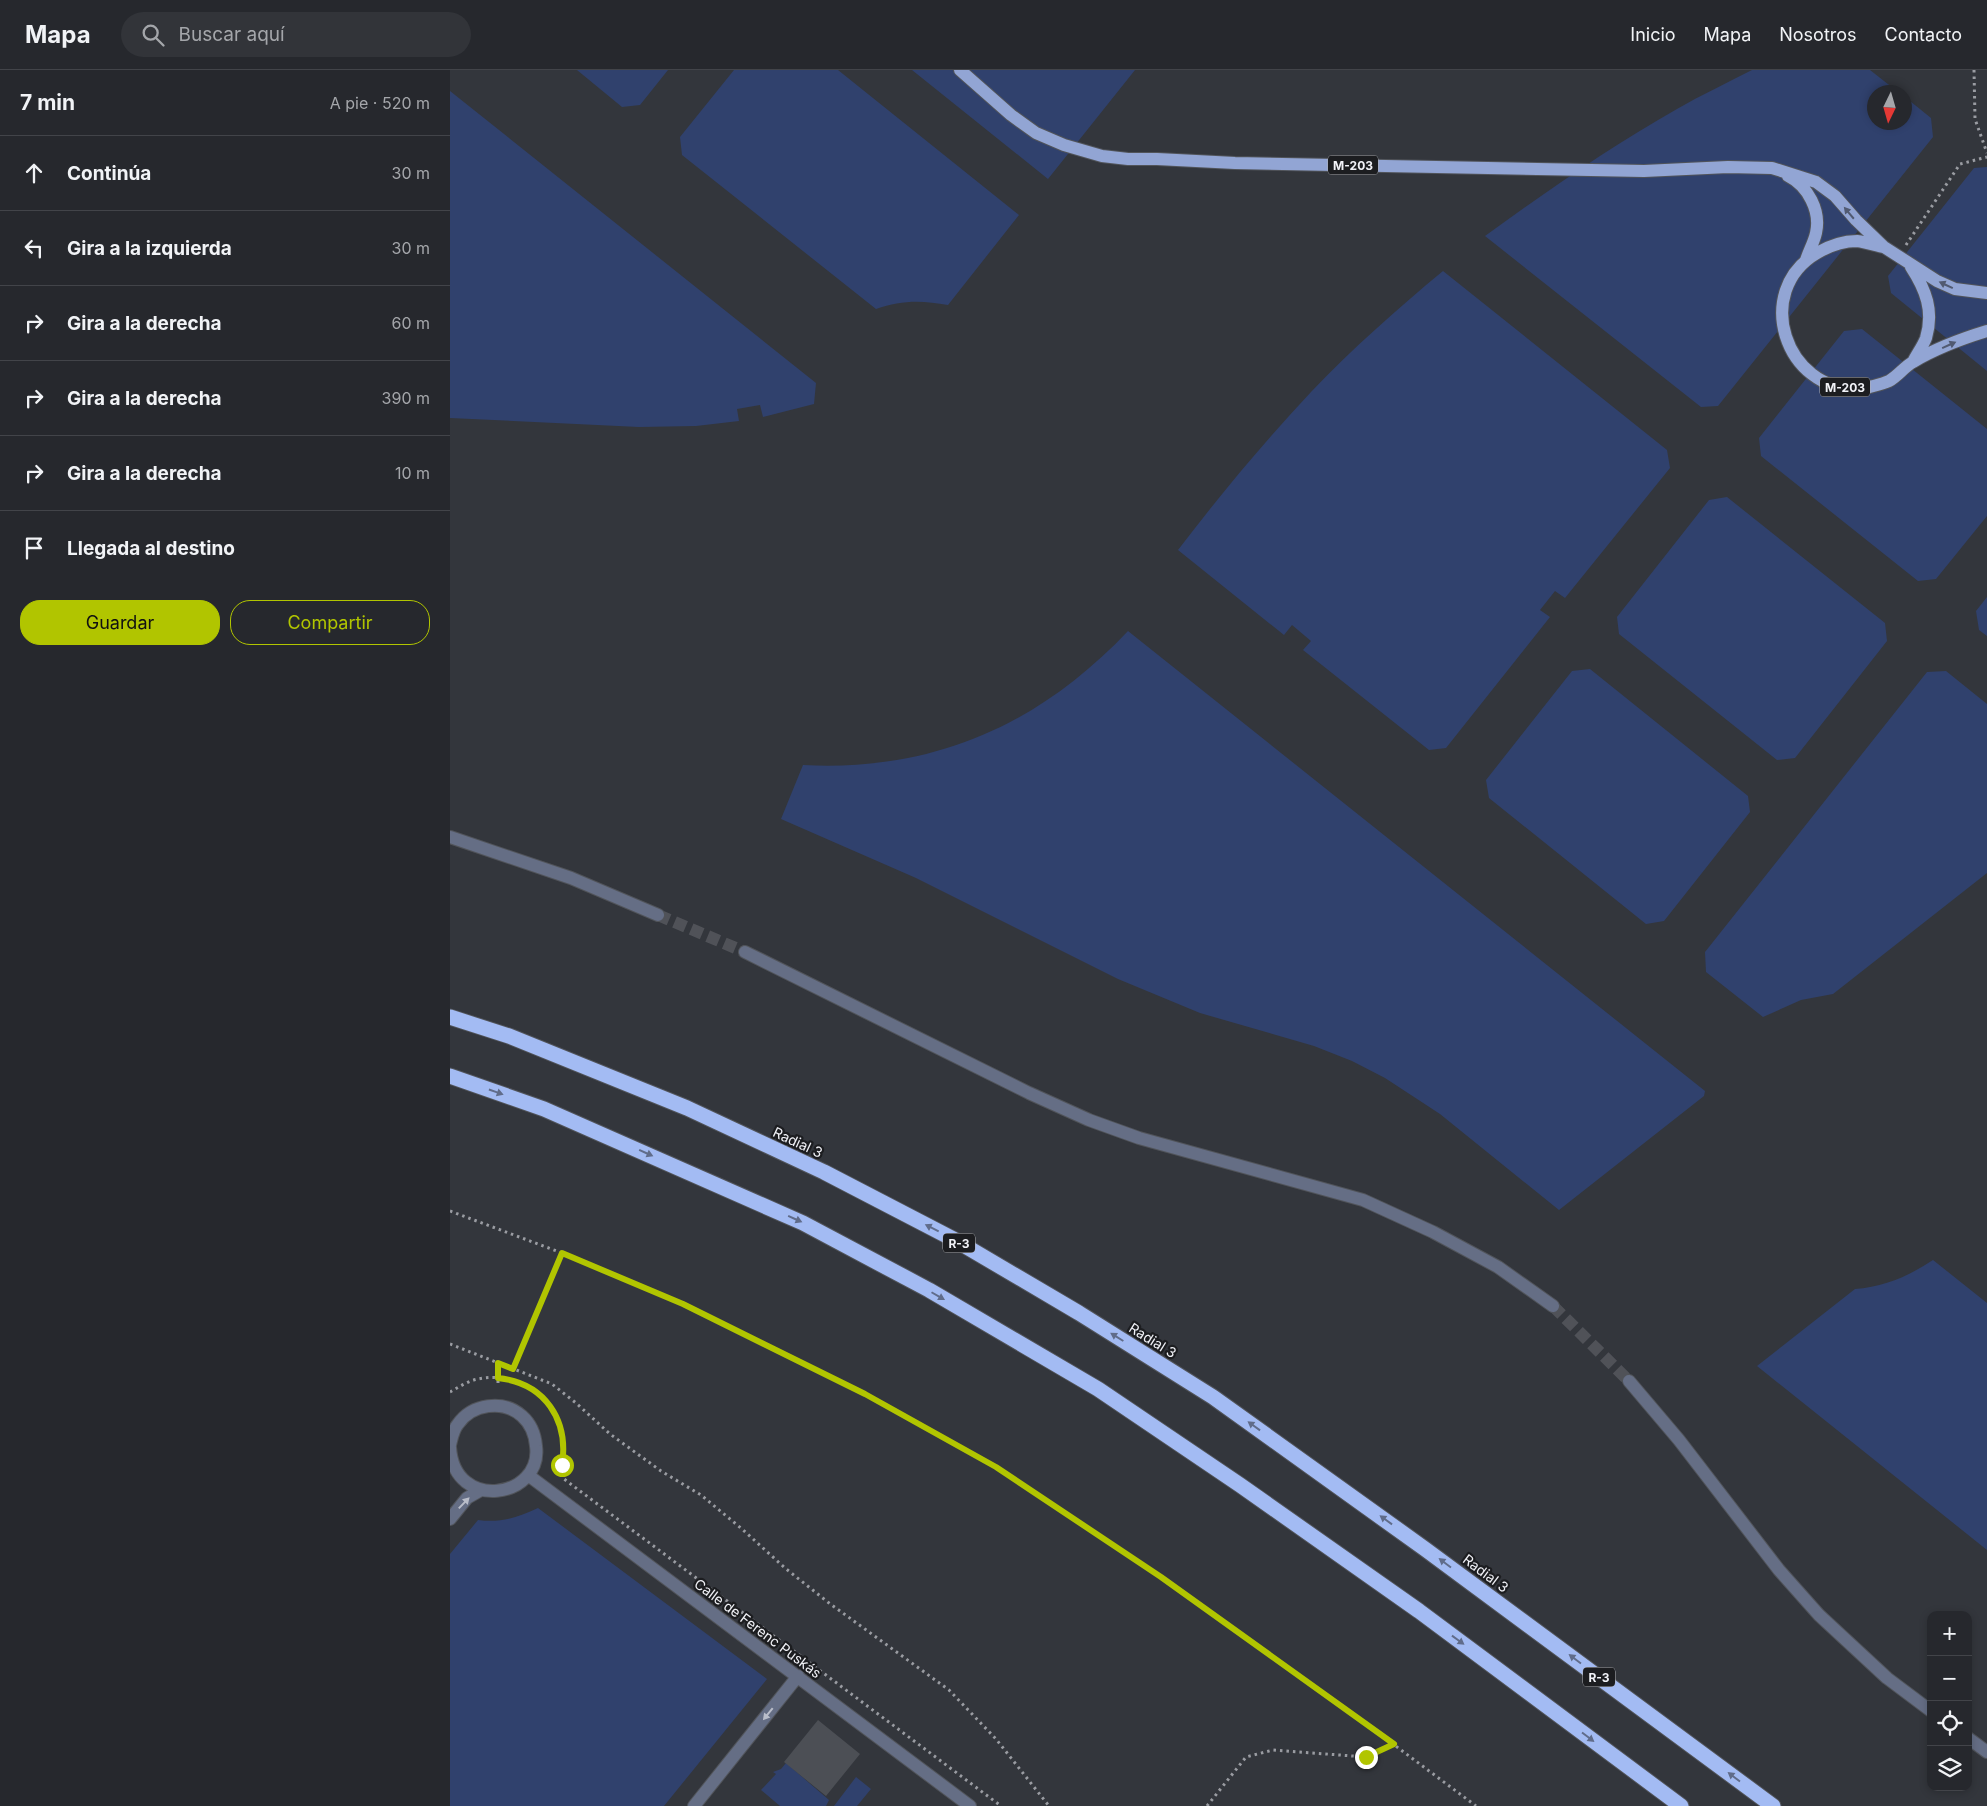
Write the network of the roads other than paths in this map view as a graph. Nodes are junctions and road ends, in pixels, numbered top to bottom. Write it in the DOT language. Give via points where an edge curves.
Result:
graph roads {
  1 [pos="960,70"];
  2 [pos="1772,168"];
  3 [pos="1884,247"];
  4 [pos="1806,260"];
  5 [pos="1904,260"];
  6 [pos="1987,293"];
  7 [pos="1987,332"];
  8 [pos="1913,362"];
  9 [pos="450,837"];
  10 [pos="658,915"];
  11 [pos="745,952"];
  12 [pos="450,1017"];
  13 [pos="450,1076"];
  14 [pos="1553,1306"];
  15 [pos="1630,1381"];
  16 [pos="454,1421"];
  17 [pos="450,1446"];
  18 [pos="452,1473"];
  19 [pos="528,1475"];
  20 [pos="481,1490"];
  21 [pos="450,1519"];
  22 [pos="798,1676"];
  23 [pos="1927,1708"];
  24 [pos="1972,1741"];
  25 [pos="1987,1752"];
  26 [pos="694,1806"];
  27 [pos="970,1806"];
  28 [pos="1681,1806"];
  29 [pos="1773,1806"];
  1 -- 2 [label="main road, M-203" via="1036,133 1102,156 1235,163 1635,170"];
  3 -- 2 [label="main road, M-203, one-way" via="1835,196 1816,182"];
  2 -- 4 [label="main road, M-203" via="1795,179 1808,193 1817,212 1816,232"];
  3 -- 4 [label="main road, M-203" via="1857,241 1830,246"];
  3 -- 5 [label="main road, M-203"];
  4 -- 8 [label="main road, M-203" via="1796,270 1785,293 1781,319 1787,344 1804,368 1830,385 1860,389 1889,381"];
  6 -- 5 [label="main road, M-203, one-way" via="1955,289"];
  5 -- 8 [label="main road, M-203" via="1923,286 1930,312 1926,338"];
  8 -- 7 [label="main road, M-203, one-way" via="1970,336"];
  9 -- 10 [label="street" via="571,878"];
  11 -- 14 [label="street" via="1089,1120 1139,1138 1363,1200 1498,1267"];
  29 -- 12 [label="highway, Radial 3 / R-3, one-way" via="1433,1554 1214,1397 1079,1313 955,1240 824,1172 687,1108 509,1036"];
  13 -- 28 [label="highway, one-way" via="544,1109 803,1223 929,1290 1098,1389 1419,1611"];
  15 -- 23 [label="street" via="1779,1570 1819,1615 1887,1678"];
  16 -- 17 [label="street"];
  16 -- 19 [label="street" via="494,1405 520,1414 535,1436 537,1450"];
  17 -- 18 [label="street"];
  18 -- 20 [label="street"];
  19 -- 20 [label="street" via="507,1490"];
  19 -- 22 [label="street, Calle de Ferenc Puskás"];
  21 -- 20 [label="street, one-way" via="467,1498"];
  22 -- 26 [label="street, one-way"];
  22 -- 27 [label="street, Calle de Ferenc Puskás"];
  24 -- 25 [label="street"];
}
